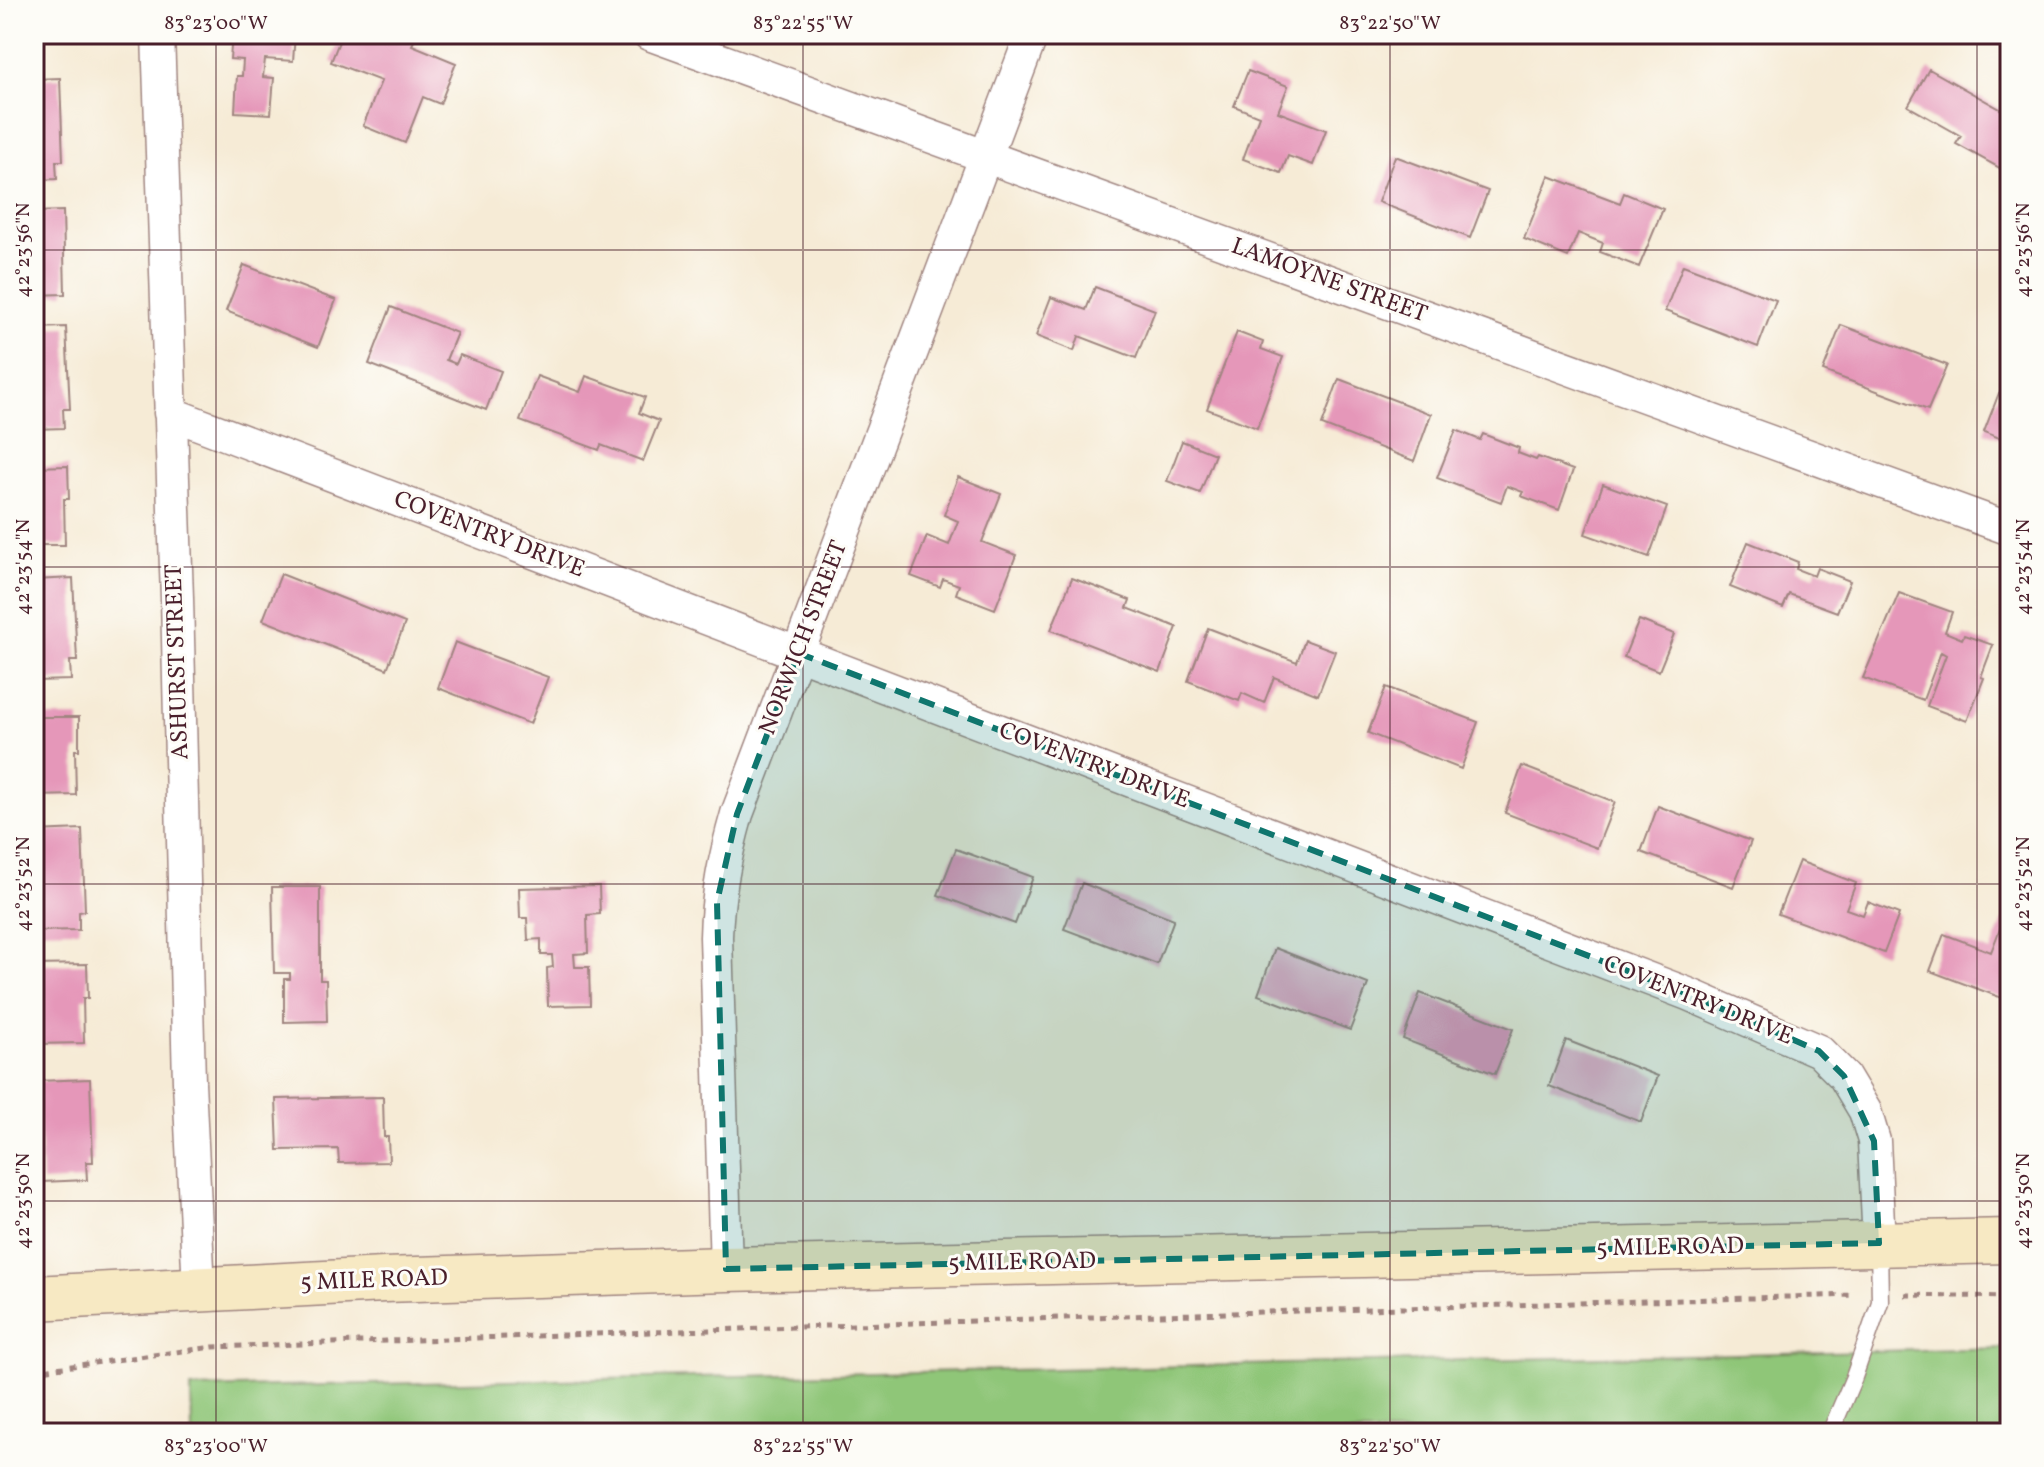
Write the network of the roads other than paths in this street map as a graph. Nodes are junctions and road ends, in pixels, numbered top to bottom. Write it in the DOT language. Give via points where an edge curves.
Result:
graph roads {
  1 [pos="158,34"];
  2 [pos="649,34"];
  3 [pos="1032,34"];
  4 [pos="987,157"];
  5 [pos="170,413"];
  6 [pos="2010,529"];
  7 [pos="798,653"];
  8 [pos="2010,1241"];
  9 [pos="1879,1243"];
  10 [pos="726,1269"];
  11 [pos="199,1289"];
  12 [pos="34,1298"];
  13 [pos="1830,1433"];
  1 -- 5 [label="street, ASHURST STREET"];
  2 -- 4 [label="street, LAMOYNE STREET"];
  3 -- 4 [label="street, NORWICH STREET"];
  4 -- 6 [label="street, LAMOYNE STREET"];
  4 -- 7 [label="street, NORWICH STREET"];
  5 -- 7 [label="street, COVENTRY DRIVE"];
  5 -- 11 [label="street, ASHURST STREET"];
  7 -- 9 [label="street, COVENTRY DRIVE" via="1674,988 1819,1051 1844,1076 1865,1111 1874,1141"];
  7 -- 10 [label="street, NORWICH STREET" via="737,814 717,902"];
  8 -- 9 [label="main road, 5 MILE ROAD"];
  9 -- 10 [label="main road, 5 MILE ROAD"];
  9 -- 13 [label="lane" via="1880,1302"];
  10 -- 11 [label="main road, 5 MILE ROAD"];
  11 -- 12 [label="main road, 5 MILE ROAD"];
}
